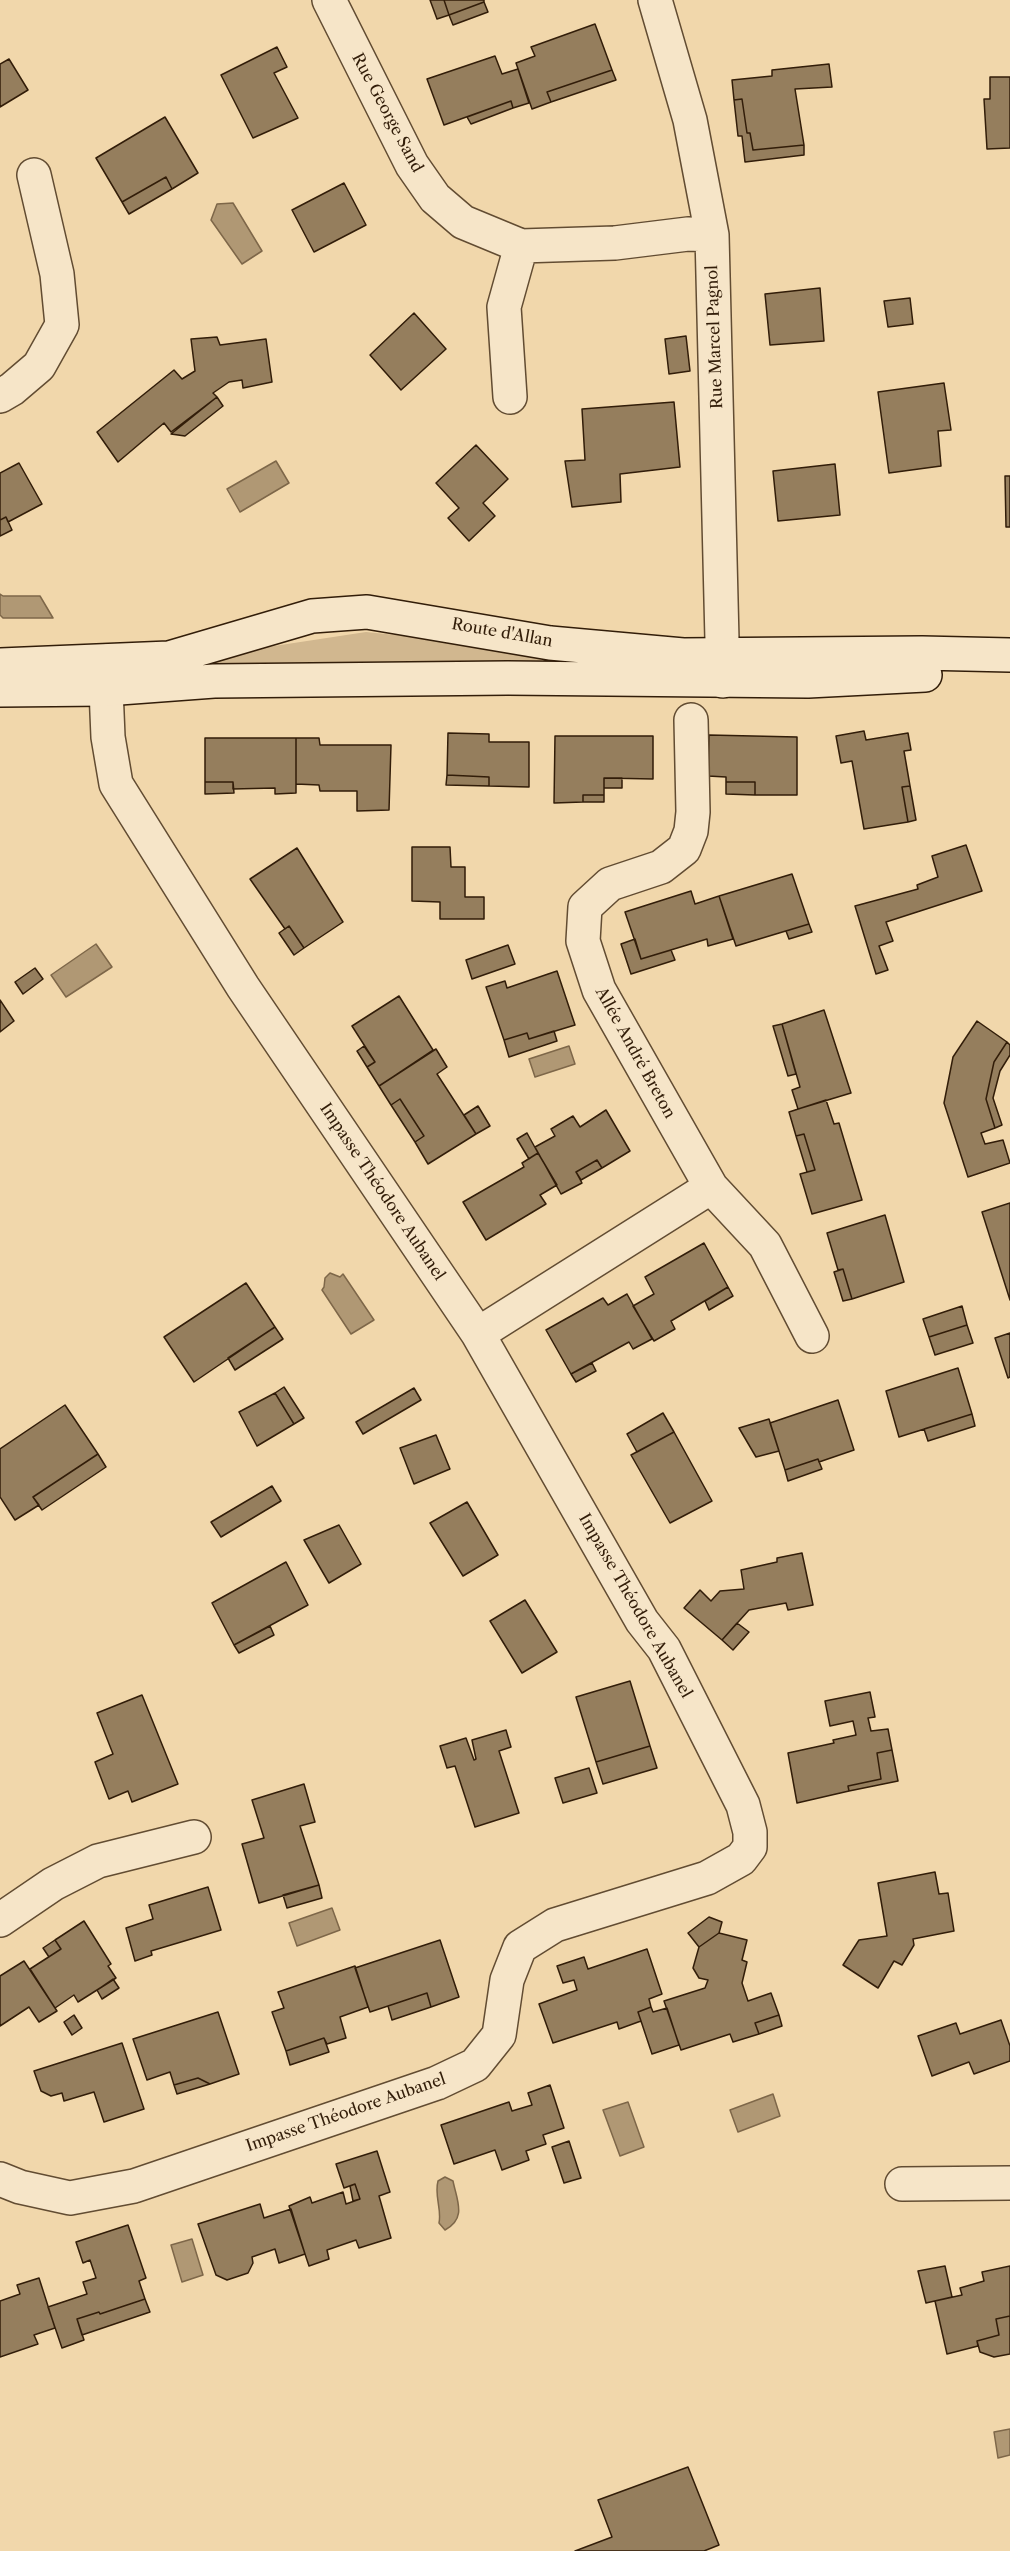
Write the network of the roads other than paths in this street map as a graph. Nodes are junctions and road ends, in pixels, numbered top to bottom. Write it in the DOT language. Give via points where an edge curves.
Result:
graph roads {
  1 [pos="329,0"];
  2 [pos="655,0"];
  3 [pos="34,175"];
  4 [pos="712,235"];
  5 [pos="521,246"];
  6 [pos="0,396"];
  7 [pos="510,397"];
  8 [pos="1010,655"];
  9 [pos="0,665"];
  10 [pos="722,668"];
  11 [pos="107,675"];
  12 [pos="1010,676"];
  13 [pos="0,690"];
  14 [pos="690,720"];
  15 [pos="711,1187"];
  16 [pos="478,1334"];
  17 [pos="812,1336"];
  18 [pos="194,1838"];
  19 [pos="0,1920"];
  20 [pos="10,2183"];
  21 [pos="1010,2183"];
  22 [pos="902,2184"];
  1 -- 5 [label="street, Rue George Sand" via="412,165 435,198 463,222"];
  2 -- 4 [label="street, Rue Marcel Pagnol" via="690,120"];
  3 -- 6 [label="street" via="57,274 62,325 39,366"];
  4 -- 5 [label="street, Rue George Sand"];
  4 -- 10 [label="street, Rue Marcel Pagnol"];
  5 -- 7 [label="street" via="504,307"];
  8 -- 10 [label="street, Route d'Allan" via="922,653"];
  9 -- 11 [label="street, Route d'Allan"];
  10 -- 11 [label="street, Route d'Allan" via="508,678 214,681"];
  10 -- 11 [label="street, Route d'Allan" via="682,655 550,643 367,612 312,615"];
  10 -- 12 [label="street, Route d'Allan" via="808,681"];
  11 -- 13 [label="street, Route d'Allan"];
  11 -- 16 [label="street, Impasse Théodore Aubanel" via="108,737 116,784 243,987"];
  14 -- 15 [label="street, Allée André Breton" via="693,812 684,849 661,867 610,884 585,907 583,941 599,990"];
  15 -- 16 [label="street"];
  15 -- 17 [label="street, Allée André Breton" via="765,1245"];
  16 -- 20 [label="street, Impasse Théodore Aubanel" via="642,1621 664,1649 743,1805 750,1847 741,1859 707,1878 555,1925 520,1947 507,1980 498,2035 475,2065 437,2083 134,2186 70,2198"];
  18 -- 19 [label="street" via="98,1861 53,1884"];
  21 -- 22 [label="street"];
}
